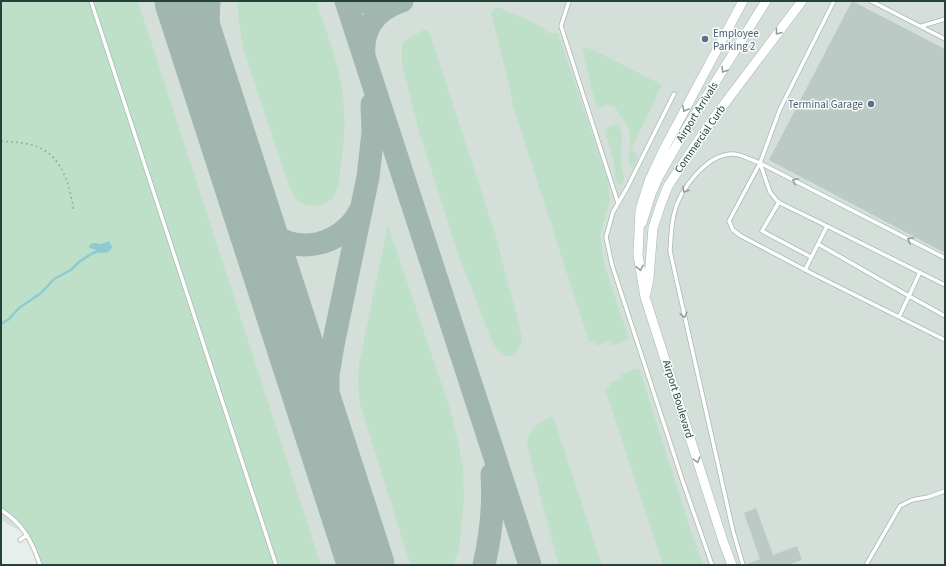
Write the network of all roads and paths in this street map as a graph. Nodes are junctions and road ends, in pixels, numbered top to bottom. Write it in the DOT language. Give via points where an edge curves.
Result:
graph roads {
  1 [pos="91,1"];
  2 [pos="569,1"];
  3 [pos="743,1"];
  4 [pos="766,1"];
  5 [pos="802,1"];
  6 [pos="834,1"];
  7 [pos="871,1"];
  8 [pos="945,19"];
  9 [pos="922,26"];
  10 [pos="945,39"];
  11 [pos="674,94"];
  12 [pos="1,141"];
  13 [pos="760,163"];
  14 [pos="779,202"];
  15 [pos="618,203"];
  16 [pos="74,212"];
  17 [pos="827,226"];
  18 [pos="640,230"];
  19 [pos="818,244"];
  20 [pos="811,257"];
  21 [pos="945,258"];
  22 [pos="805,270"];
  23 [pos="920,272"];
  24 [pos="945,285"];
  25 [pos="909,296"];
  26 [pos="645,297"];
  27 [pos="945,316"];
  28 [pos="899,318"];
  29 [pos="945,340"];
  30 [pos="945,491"];
  31 [pos="1,510"];
  32 [pos="28,535"];
  33 [pos="20,540"];
  34 [pos="40,565"];
  35 [pos="276,565"];
  36 [pos="712,565"];
  37 [pos="732,565"];
  38 [pos="743,565"];
  39 [pos="866,565"];
  1 -- 35 [label="lane"];
  2 -- 15 [label="lane" via="561,26"];
  3 -- 18 [label="street, one-way" via="649,182 640,210"];
  4 -- 18 [label="street, Airport Arrivals, one-way" via="659,176"];
  5 -- 26 [label="street, Commercial Curb, one-way" via="710,123 668,186 653,228 650,278"];
  6 -- 13 [label="lane" via="780,109"];
  7 -- 9 [label="lane"];
  8 -- 9 [label="lane"];
  9 -- 10 [label="lane"];
  11 -- 15 [label="lane"];
  12 -- 16 [label="path" via="36,146 52,156 66,176"];
  13 -- 14 [label="lane" via="770,192"];
  21 -- 13 [label="lane, one-way"];
  13 -- 22 [label="lane" via="729,221 733,230 741,236"];
  13 -- 38 [label="lane, one-way" via="732,154 721,156 700,170 681,196 674,213 670,246 733,531"];
  14 -- 17 [label="lane"];
  14 -- 20 [label="lane" via="762,231"];
  15 -- 36 [label="lane" via="606,237 612,265"];
  17 -- 19 [label="lane"];
  17 -- 23 [label="lane"];
  18 -- 26 [label="street, Airport Boulevard, one-way" via="638,255"];
  19 -- 20 [label="lane"];
  19 -- 25 [label="lane"];
  20 -- 22 [label="lane"];
  22 -- 28 [label="lane"];
  23 -- 24 [label="lane"];
  23 -- 25 [label="lane"];
  25 -- 27 [label="lane"];
  25 -- 28 [label="lane"];
  26 -- 37 [label="street, Airport Boulevard, one-way"];
  28 -- 29 [label="lane"];
  30 -- 39 [label="lane" via="900,506"];
  31 -- 32 [label="lane" via="16,521"];
  32 -- 33 [label="lane"];
  32 -- 34 [label="lane"];
}
